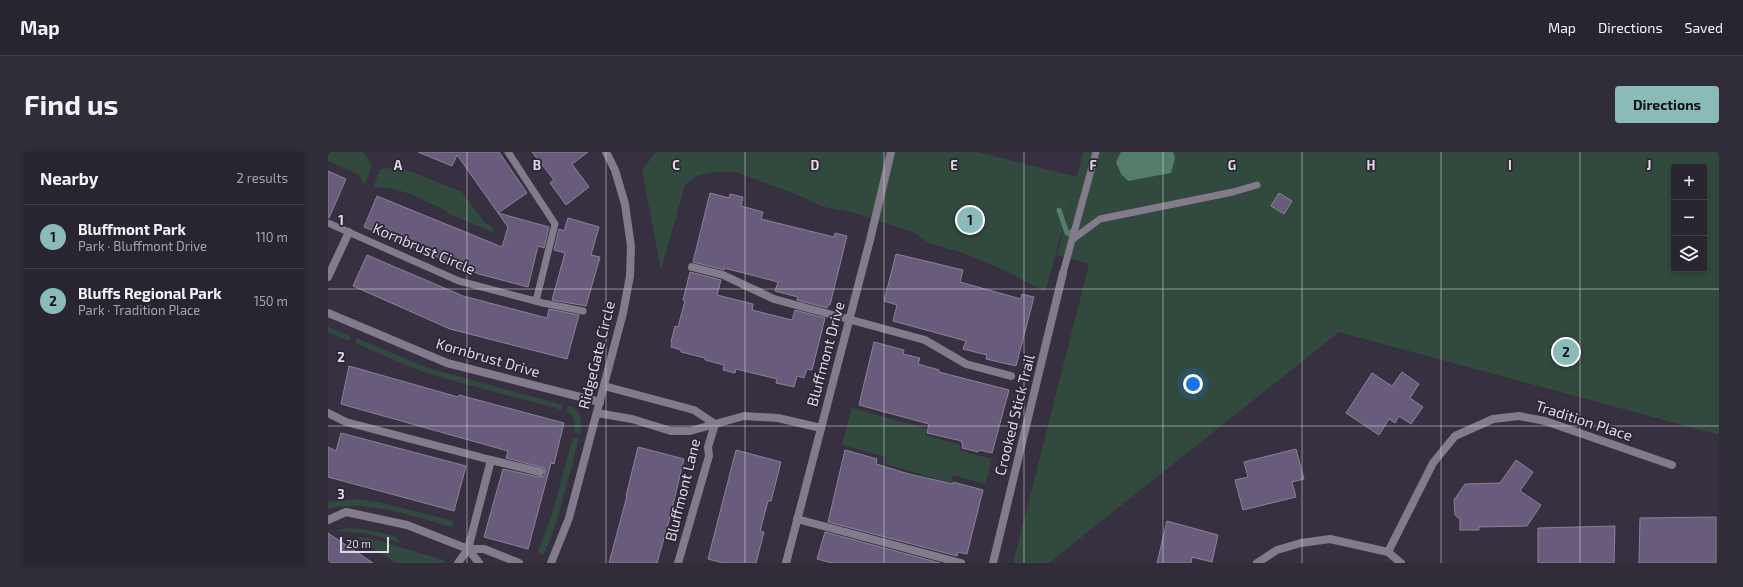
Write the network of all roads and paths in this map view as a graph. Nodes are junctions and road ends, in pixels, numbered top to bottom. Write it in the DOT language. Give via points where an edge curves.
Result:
graph roads {
  1 [pos="508,152"];
  2 [pos="606,152"];
  3 [pos="890,152"];
  4 [pos="1096,152"];
  5 [pos="1257,184"];
  6 [pos="328,223"];
  7 [pos="349,232"];
  8 [pos="1073,239"];
  9 [pos="692,267"];
  10 [pos="1063,274"];
  11 [pos="328,276"];
  12 [pos="536,301"];
  13 [pos="583,311"];
  14 [pos="328,313"];
  15 [pos="850,319"];
  16 [pos="1011,376"];
  17 [pos="604,386"];
  18 [pos="600,402"];
  19 [pos="328,413"];
  20 [pos="597,413"];
  21 [pos="715,424"];
  22 [pos="821,428"];
  23 [pos="491,460"];
  24 [pos="1672,465"];
  25 [pos="540,472"];
  26 [pos="797,519"];
  27 [pos="328,520"];
  28 [pos="468,549"];
  29 [pos="1388,552"];
  30 [pos="458,563"];
  31 [pos="479,563"];
  32 [pos="519,563"];
  33 [pos="551,563"];
  34 [pos="678,563"];
  35 [pos="786,563"];
  36 [pos="961,563"];
  37 [pos="994,563"];
  38 [pos="1256,563"];
  39 [pos="1402,563"];
  1 -- 12 [label="lane" via="556,224"];
  2 -- 17 [label="street, RidgeGate Circle" via="626,204 631,246 630,276 623,313"];
  3 -- 15 [label="street, Bluffmont Drive"];
  4 -- 8 [label="lane"];
  5 -- 8 [label="lane" via="1233,192 1100,219"];
  6 -- 7 [label="lane, Kornbrust Circle"];
  7 -- 11 [label="street, Kornbrust Circle"];
  7 -- 12 [label="lane, Kornbrust Circle" via="459,281"];
  8 -- 10 [label="lane"];
  9 -- 15 [label="street" via="723,275 774,299"];
  10 -- 37 [label="street, Crooked Stick Trail"];
  12 -- 13 [label="lane, Kornbrust Circle"];
  14 -- 18 [label="street, Kornbrust Drive" via="448,363"];
  15 -- 16 [label="street" via="925,340 966,364"];
  15 -- 22 [label="street, Bluffmont Drive"];
  17 -- 18 [label="street, RidgeGate Circle"];
  17 -- 21 [label="street" via="694,410"];
  18 -- 20 [label="street, RidgeGate Circle"];
  19 -- 23 [label="street" via="346,422"];
  20 -- 21 [label="street" via="632,419 671,431 690,431"];
  20 -- 33 [label="street, RidgeGate Circle" via="569,518"];
  21 -- 22 [label="street" via="744,416 778,418"];
  21 -- 34 [label="street, Bluffmont Lane" via="708,447 709,456"];
  22 -- 26 [label="street, Bluffmont Drive"];
  23 -- 25 [label="street"];
  23 -- 28 [label="street"];
  24 -- 29 [label="street, Tradition Place" via="1545,421 1520,416 1493,419 1455,436 1433,463"];
  26 -- 35 [label="street, Bluffmont Drive"];
  26 -- 36 [label="street"];
  27 -- 28 [label="street" via="346,512 407,525"];
  28 -- 30 [label="street"];
  28 -- 31 [label="street"];
  28 -- 32 [label="street" via="484,549"];
  29 -- 38 [label="street" via="1330,539 1277,550"];
  29 -- 39 [label="street"];
}
